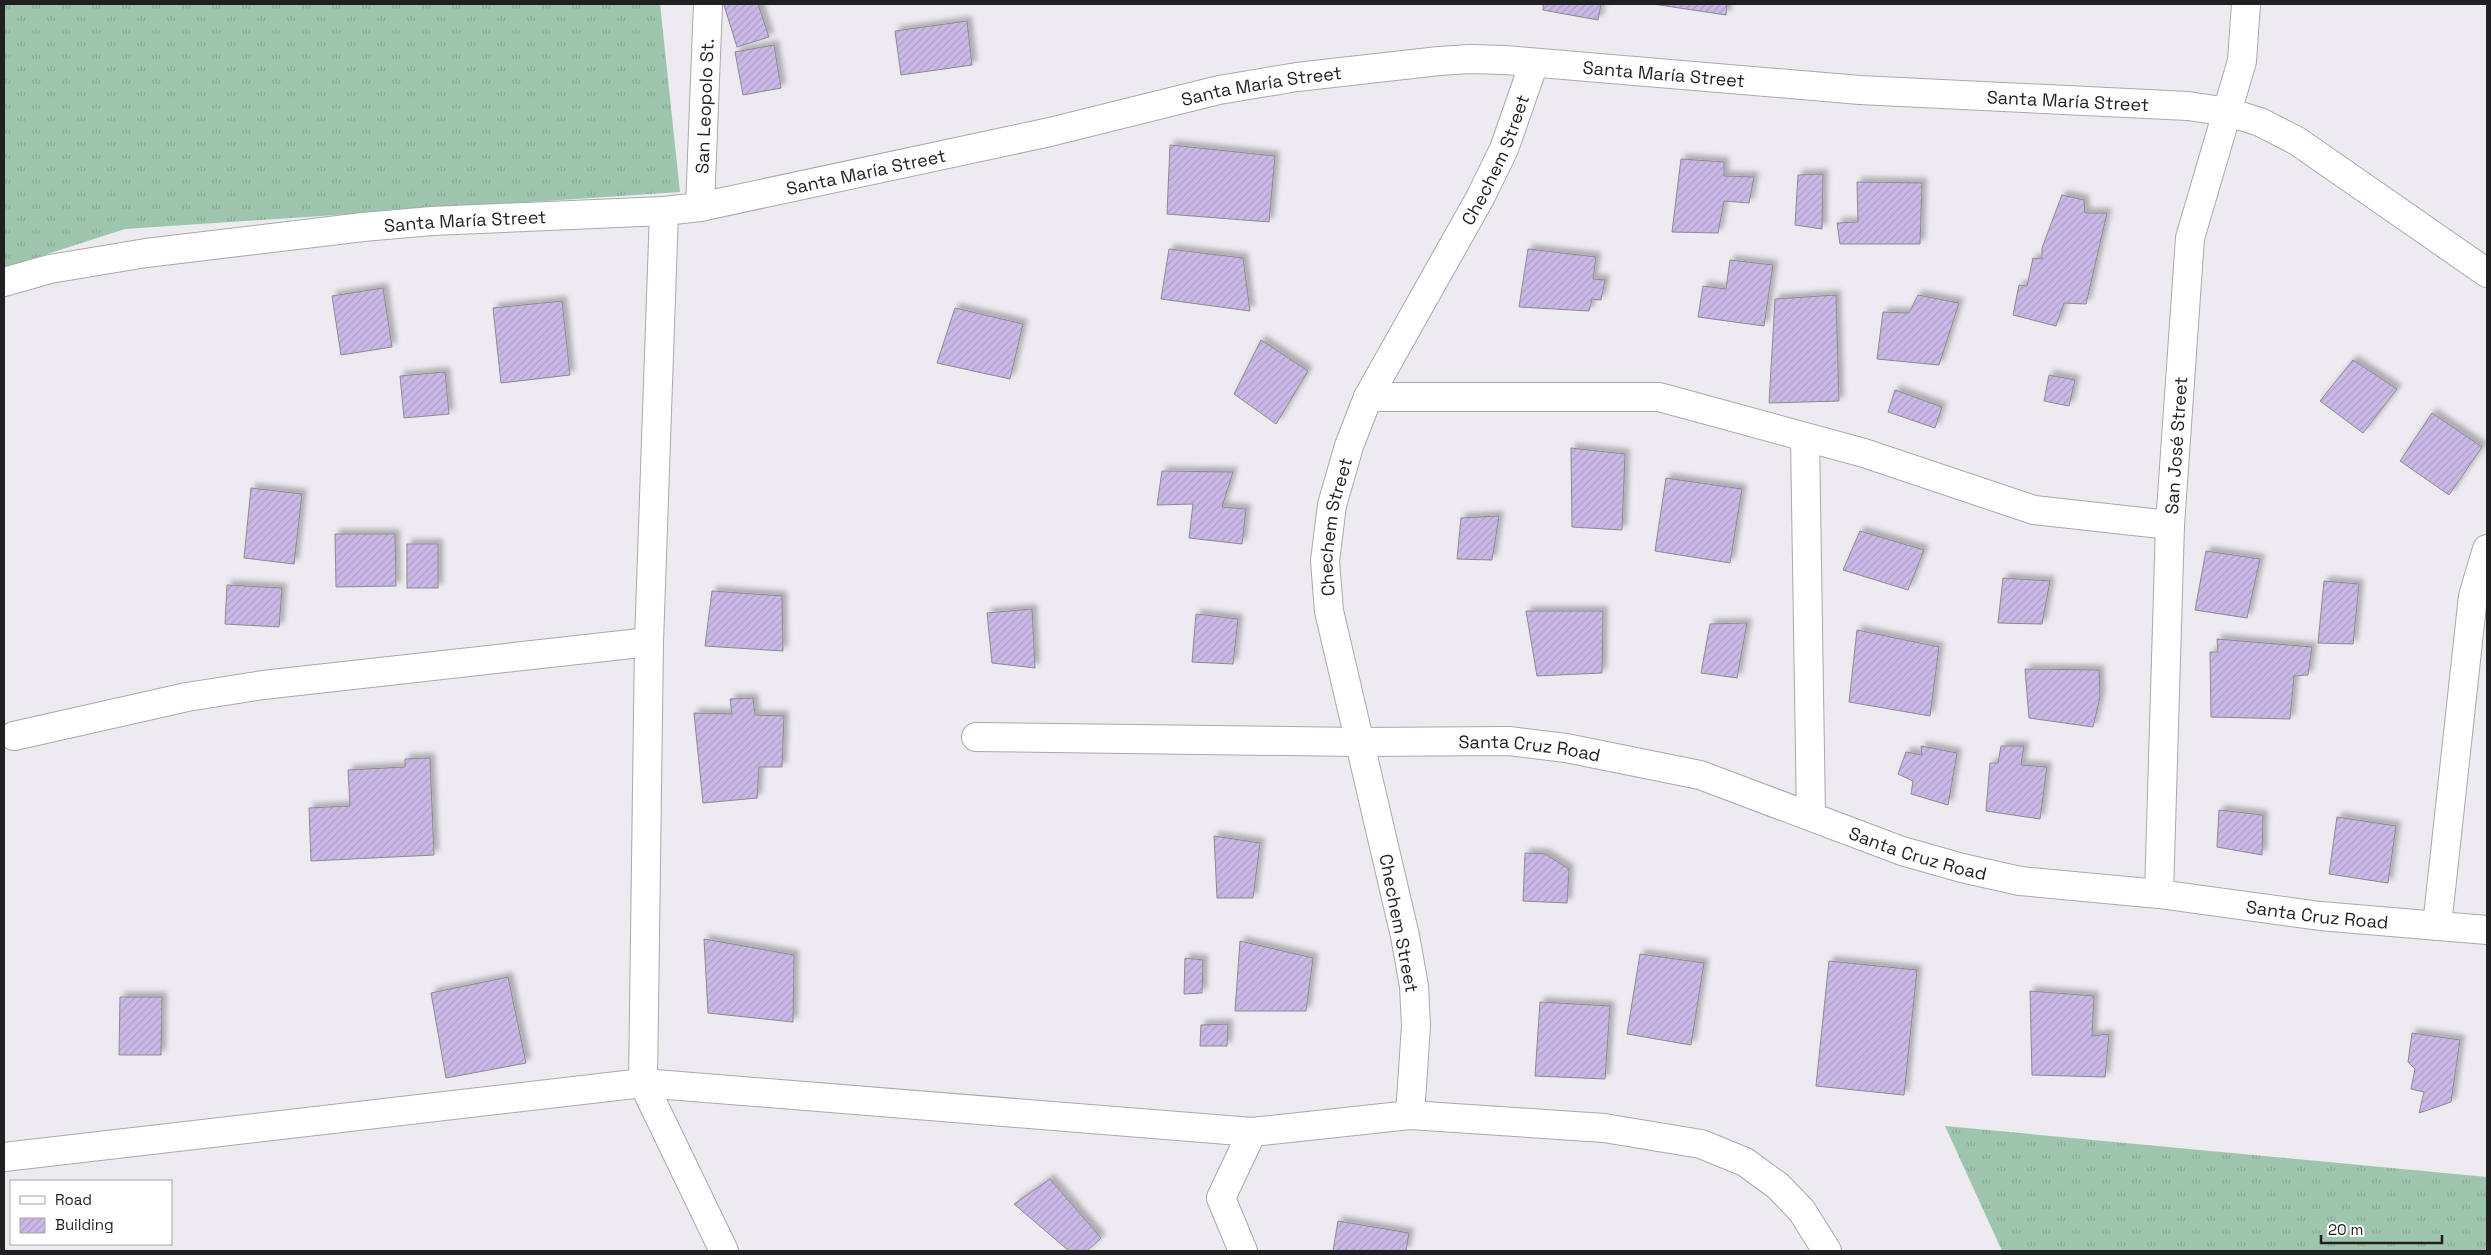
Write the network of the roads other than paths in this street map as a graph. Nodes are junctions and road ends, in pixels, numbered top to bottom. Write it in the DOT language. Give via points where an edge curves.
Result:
graph roads {
  1 [pos="708,4"];
  2 [pos="2246,4"];
  3 [pos="1534,63"];
  4 [pos="2228,112"];
  5 [pos="700,207"];
  6 [pos="664,211"];
  7 [pos="2487,274"];
  8 [pos="4,282"];
  9 [pos="1368,397"];
  10 [pos="1805,438"];
  11 [pos="2170,525"];
  12 [pos="2487,550"];
  13 [pos="649,642"];
  14 [pos="14,736"];
  15 [pos="976,737"];
  16 [pos="1358,742"];
  17 [pos="1811,816"];
  18 [pos="2159,894"];
  19 [pos="2438,926"];
  20 [pos="2487,930"];
  21 [pos="643,1083"];
  22 [pos="1410,1115"];
  23 [pos="1252,1132"];
  24 [pos="4,1157"];
  25 [pos="724,1251"];
  26 [pos="1244,1251"];
  27 [pos="1827,1251"];
  1 -- 5 [label="street, San Leopolo St."];
  2 -- 4 [label="street, San José Street" via="2242,61"];
  3 -- 4 [label="street, Santa María Street" via="1860,90 2188,106"];
  3 -- 5 [label="street, Santa María Street" via="1470,59 1439,61 1297,77 1219,90 1050,132"];
  3 -- 9 [label="street, Chechem Street" via="1504,149 1480,198"];
  4 -- 7 [label="street, Santa María Street" via="2260,122 2297,141"];
  4 -- 11 [label="street, San José Street" via="2190,238"];
  5 -- 6 [label="street, Santa María Street"];
  6 -- 8 [label="street, Santa María Street" via="363,227 146,253 50,269"];
  6 -- 13 [label="street"];
  9 -- 10 [label="street" via="1659,397"];
  9 -- 16 [label="street, Chechem Street" via="1349,446 1332,505 1325,561 1329,611"];
  10 -- 11 [label="street" via="1864,453 2034,510"];
  10 -- 17 [label="street"];
  11 -- 18 [label="street, San José Street"];
  12 -- 19 [label="street" via="2473,596"];
  13 -- 14 [label="street" via="263,685 187,697"];
  13 -- 21 [label="street"];
  15 -- 16 [label="street, Santa Cruz Road"];
  16 -- 17 [label="street, Santa Cruz Road" via="1509,741 1566,748 1700,775"];
  16 -- 22 [label="street, Chechem Street" via="1414,986 1416,1026"];
  17 -- 18 [label="street, Santa Cruz Road" via="1902,851 2020,881"];
  18 -- 19 [label="street, Santa Cruz Road" via="2320,916"];
  19 -- 20 [label="street, Santa Cruz Road"];
  21 -- 23 [label="street"];
  21 -- 24 [label="street"];
  21 -- 25 [label="street"];
  22 -- 23 [label="street"];
  22 -- 27 [label="street" via="1604,1128 1701,1144 1745,1162 1778,1186 1802,1211"];
  23 -- 26 [label="street" via="1221,1198"];
}
